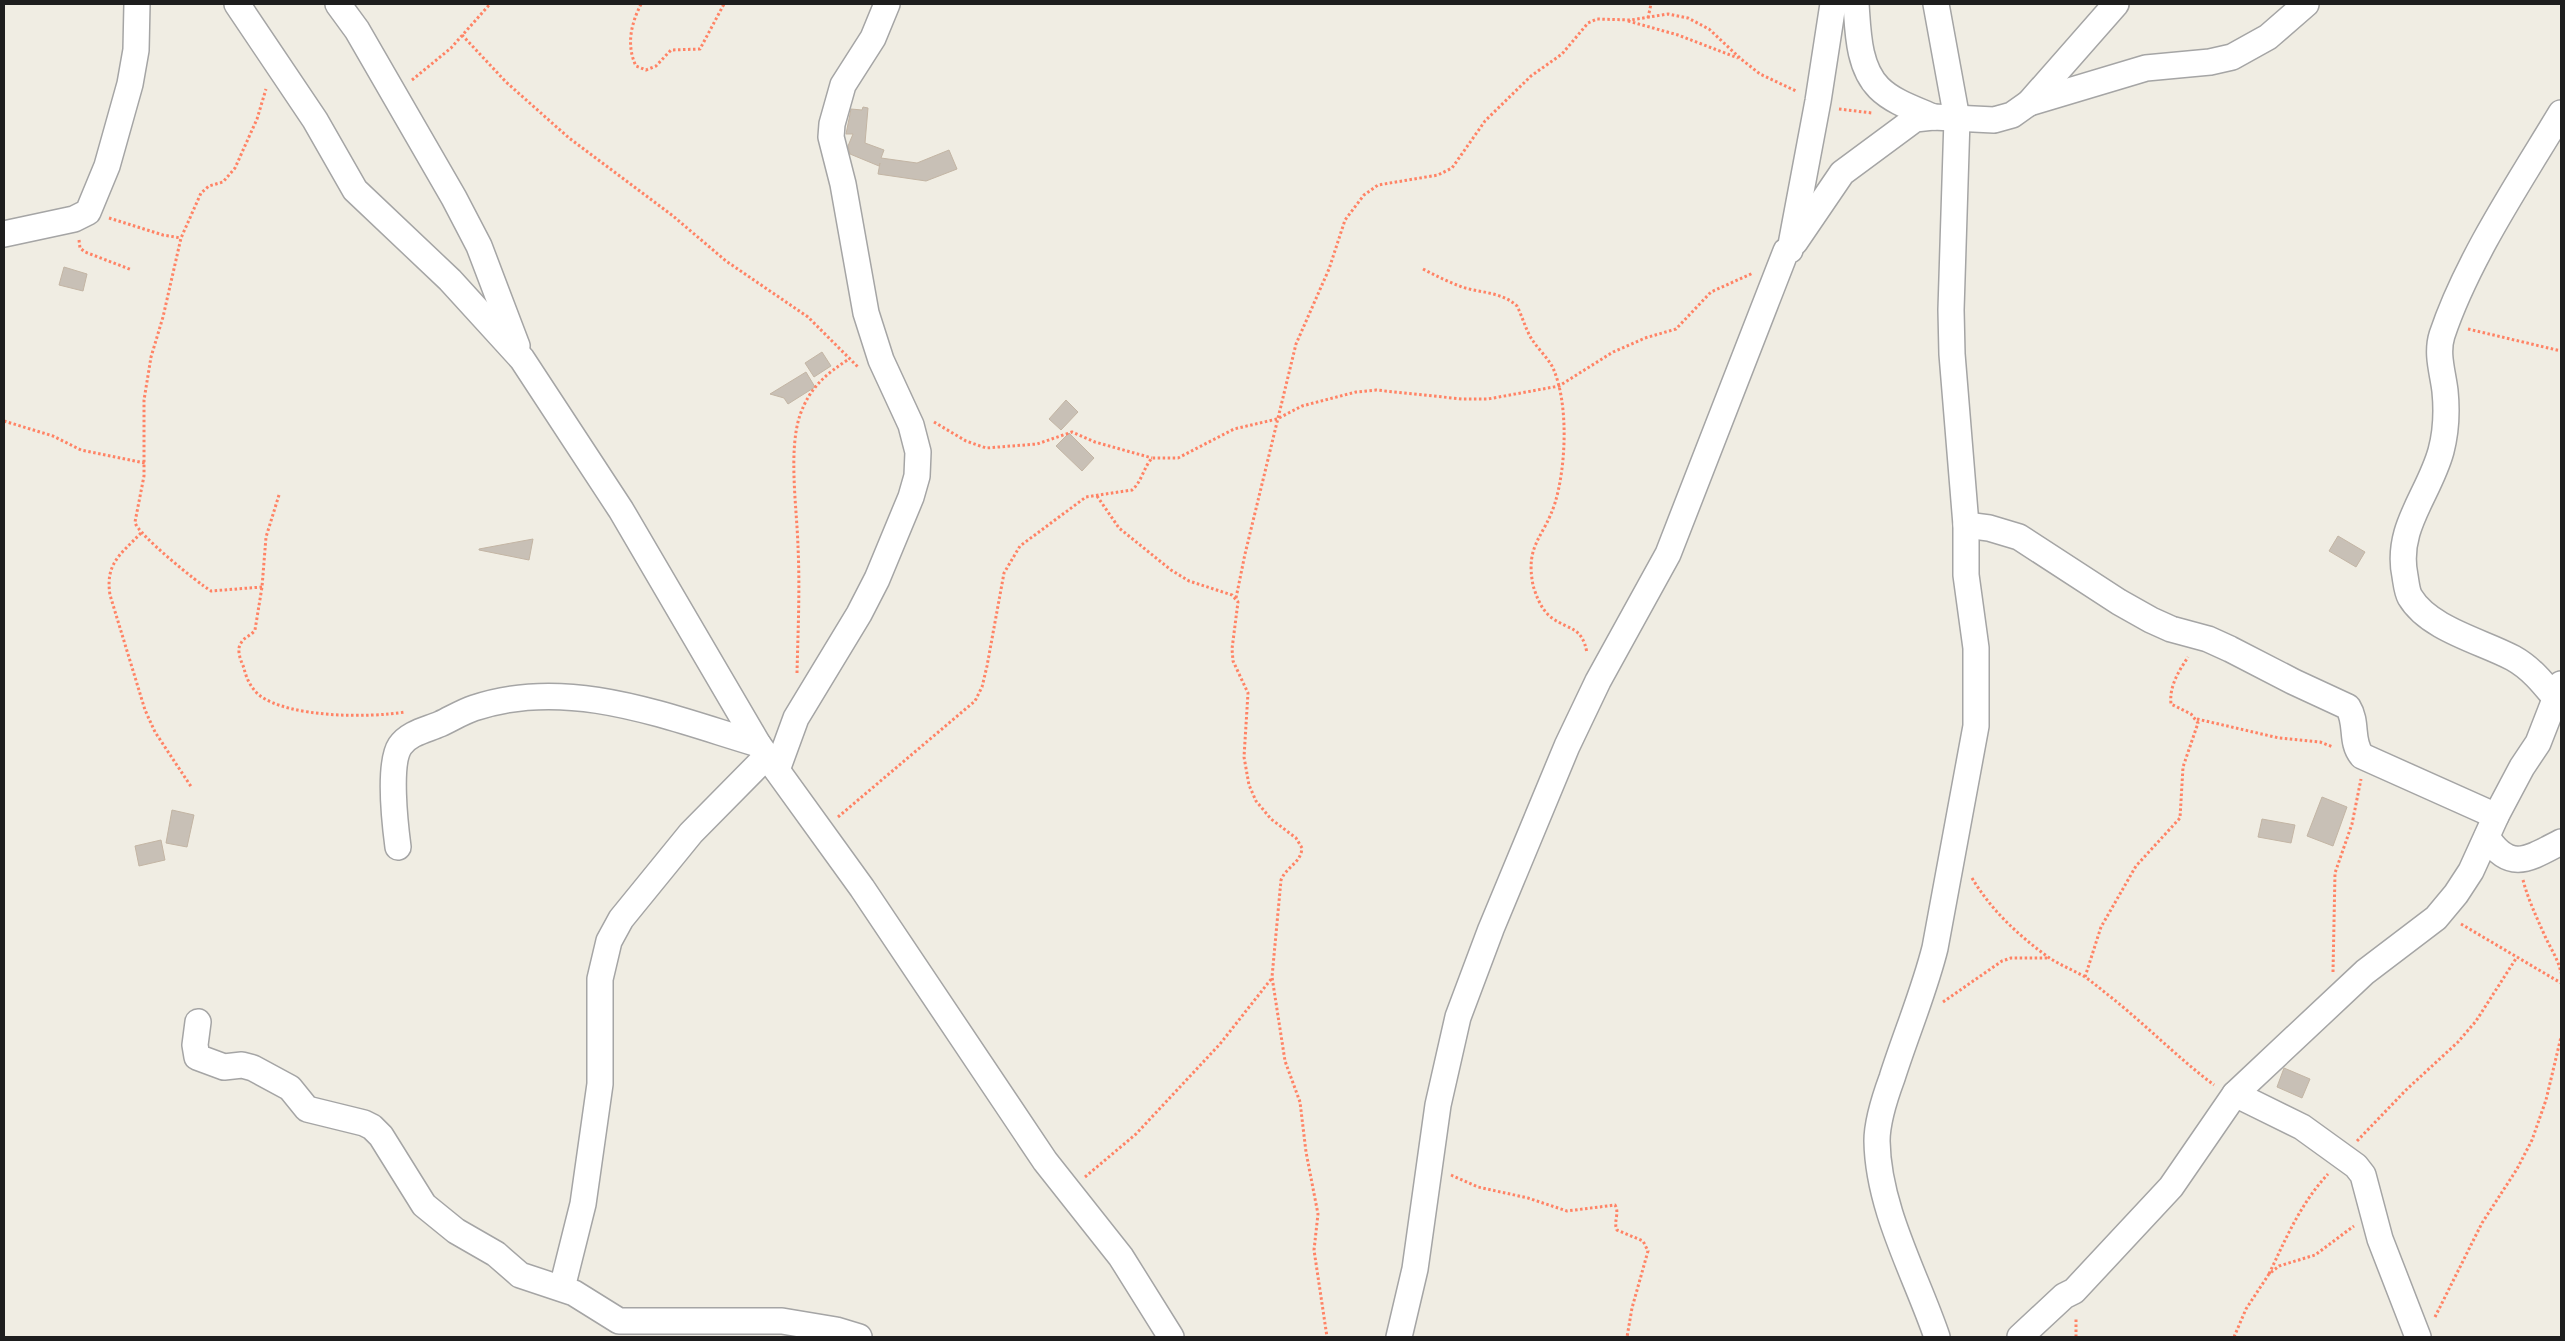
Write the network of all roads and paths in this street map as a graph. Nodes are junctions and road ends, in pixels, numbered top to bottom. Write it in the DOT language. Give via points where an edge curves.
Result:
graph roads {
  1 [pos="137,4"];
  2 [pos="237,4"];
  3 [pos="338,4"];
  4 [pos="490,4"];
  5 [pos="641,4"];
  6 [pos="724,4"];
  7 [pos="887,4"];
  8 [pos="1651,4"];
  9 [pos="1833,4"];
  10 [pos="1856,4"];
  11 [pos="1936,4"];
  12 [pos="2116,4"];
  13 [pos="2306,4"];
  14 [pos="1648,18"];
  15 [pos="1621,20"];
  16 [pos="462,36"];
  17 [pos="1741,59"];
  18 [pos="288,79"];
  19 [pos="394,98"];
  20 [pos="1818,101"];
  21 [pos="2029,104"];
  22 [pos="1877,113"];
  23 [pos="2561,113"];
  24 [pos="1932,117"];
  25 [pos="1957,119"];
  26 [pos="88,212"];
  27 [pos="4,234"];
  28 [pos="181,238"];
  29 [pos="1785,257"];
  30 [pos="1423,269"];
  31 [pos="132,270"];
  32 [pos="2448,324"];
  33 [pos="2561,351"];
  34 [pos="522,359"];
  35 [pos="849,359"];
  36 [pos="863,372"];
  37 [pos="1559,386"];
  38 [pos="905,410"];
  39 [pos="1277,418"];
  40 [pos="4,421"];
  41 [pos="1152,458"];
  42 [pos="145,463"];
  43 [pos="279,495"];
  44 [pos="1097,495"];
  45 [pos="1966,525"];
  46 [pos="141,533"];
  47 [pos="262,587"];
  48 [pos="1236,598"];
  49 [pos="2200,636"];
  50 [pos="796,679"];
  51 [pos="1598,681"];
  52 [pos="2559,691"];
  53 [pos="407,711"];
  54 [pos="2197,719"];
  55 [pos="767,757"];
  56 [pos="2367,758"];
  57 [pos="192,788"];
  58 [pos="2491,826"];
  59 [pos="822,832"];
  60 [pos="2561,842"];
  61 [pos="398,847"];
  62 [pos="2515,860"];
  63 [pos="1970,874"];
  64 [pos="2441,913"];
  65 [pos="2517,957"];
  66 [pos="2050,958"];
  67 [pos="2561,973"];
  68 [pos="1272,977"];
  69 [pos="2085,977"];
  70 [pos="2561,984"];
  71 [pos="2335,1000"];
  72 [pos="198,1022"];
  73 [pos="1911,1023"];
  74 [pos="2561,1037"];
  75 [pos="2235,1094"];
  76 [pos="2342,1157"];
  77 [pos="1430,1166"];
  78 [pos="1070,1191"];
  79 [pos="2372,1214"];
  80 [pos="2269,1274"];
  81 [pos="562,1288"];
  82 [pos="2425,1331"];
  83 [pos="859,1337"];
  84 [pos="1172,1337"];
  85 [pos="1327,1337"];
  86 [pos="1399,1337"];
  87 [pos="1627,1337"];
  88 [pos="1937,1337"];
  89 [pos="2020,1337"];
  90 [pos="2234,1337"];
  1 -- 26 [label="street" via="136,50 130,84 107,166"];
  2 -- 18 [label="street"];
  3 -- 19 [label="street" via="357,30"];
  4 -- 16 [label="path"];
  5 -- 6 [label="path" via="631,30 630,47 636,66 646,70 656,66 671,50 700,49"];
  7 -- 38 [label="street" via="873,38 843,85 831,137 844,184 866,313 881,360"];
  8 -- 14 [label="path"];
  9 -- 20 [label="street"];
  10 -- 24 [label="street" via="1866,70 1878,88"];
  11 -- 25 [label="street"];
  12 -- 21 [label="street"];
  13 -- 21 [label="street" via="2268,37 2232,57 2146,68"];
  14 -- 15 [label="path"];
  14 -- 17 [label="path" via="1668,14 1688,18 1709,29"];
  15 -- 17 [label="path" via="1693,40"];
  15 -- 39 [label="path" via="1596,19 1588,23 1562,54 1532,76 1486,121 1452,168 1438,175 1373,187 1357,203 1345,220 1329,269 1296,344"];
  16 -- 19 [label="path"];
  16 -- 35 [label="path" via="500,76 569,138 726,261 808,317"];
  17 -- 20 [label="path" via="1760,74"];
  18 -- 28 [label="path" via="278,70 271,80 235,168 223,182 203,191"];
  18 -- 34 [label="street" via="355,190 450,280"];
  19 -- 34 [label="street" via="411,122 478,246"];
  20 -- 22 [label="path" via="1850,111"];
  20 -- 29 [label="street"];
  21 -- 25 [label="street" via="2012,115 1994,120"];
  23 -- 32 [label="street" via="2489,237 2461,290"];
  24 -- 25 [label="street"];
  24 -- 29 [label="street" via="1916,119 1842,173"];
  25 -- 45 [label="street" via="1951,310 1955,408"];
  26 -- 27 [label="street"];
  26 -- 28 [label="path"];
  26 -- 31 [label="path" via="79,237 80,248"];
  28 -- 42 [label="path" via="151,357 144,400"];
  29 -- 37 [label="path" via="1711,292 1676,329 1613,352"];
  29 -- 51 [label="street" via="1668,554"];
  30 -- 37 [label="path" via="1457,285 1513,302 1532,341 1552,366"];
  32 -- 33 [label="path"];
  32 -- 52 [label="street" via="2440,346 2444,437 2406,532 2403,548 2409,596 2427,618 2514,658"];
  34 -- 55 [label="street" via="620,510"];
  35 -- 36 [label="path"];
  35 -- 50 [label="path" via="824,376 800,416 796,449"];
  37 -- 39 [label="path" via="1488,399 1376,390 1356,392 1302,406"];
  37 -- 51 [label="path" via="1562,466 1554,504 1530,557 1534,586 1545,611 1582,636"];
  38 -- 41 [label="path" via="986,448 1037,444 1072,432"];
  38 -- 55 [label="street" via="918,452 917,476 911,497 877,580 859,614 796,718"];
  39 -- 41 [label="path" via="1234,429 1178,458"];
  39 -- 48 [label="path"];
  40 -- 42 [label="path" via="54,436 81,450"];
  41 -- 44 [label="path" via="1132,490"];
  42 -- 46 [label="path" via="135,522"];
  43 -- 47 [label="path" via="266,537"];
  44 -- 48 [label="path" via="1119,528 1170,570 1188,581"];
  44 -- 59 [label="path" via="1079,501 1020,546 1004,573 987,666 975,701"];
  45 -- 49 [label="street" via="1989,528 2019,538 2135,611 2171,629"];
  45 -- 73 [label="street" via="1966,575 1976,648 1976,726 1935,948"];
  46 -- 47 [label="path" via="211,591"];
  46 -- 57 [label="path" via="110,569 110,595 145,710 155,732"];
  47 -- 53 [label="path" via="255,630 239,647 245,674 258,694 284,706 323,714 367,717"];
  48 -- 68 [label="path" via="1238,608 1232,649 1233,660 1248,692 1244,757 1249,785 1256,801 1271,819 1296,838 1302,848 1299,858 1284,872 1281,880"];
  49 -- 54 [label="path" via="2176,675 2170,696 2174,707"];
  49 -- 56 [label="street" via="2348,707 2355,723 2355,745"];
  51 -- 77 [label="street" via="1567,746 1491,928 1458,1017 1438,1105"];
  52 -- 58 [label="street" via="2538,743"];
  54 -- 56 [label="path" via="2279,738 2320,742"];
  54 -- 69 [label="path" via="2183,767 2180,818 2136,866 2101,927"];
  55 -- 59 [label="street"];
  55 -- 61 [label="street" via="623,704 533,697 475,707 417,733 401,745 395,757 394,808"];
  55 -- 81 [label="street" via="691,833 621,919 609,941 600,979 600,1084 583,1204"];
  56 -- 58 [label="street"];
  56 -- 71 [label="path" via="2352,824 2336,873"];
  58 -- 62 [label="street" via="2502,855"];
  58 -- 64 [label="street" via="2471,871"];
  59 -- 78 [label="street" via="1045,1160"];
  60 -- 62 [label="street" via="2533,856"];
  62 -- 67 [label="path" via="2544,936 2558,958"];
  63 -- 66 [label="path" via="1983,896 2005,921"];
  64 -- 65 [label="path"];
  64 -- 71 [label="street" via="2365,972"];
  65 -- 70 [label="path"];
  65 -- 76 [label="path" via="2476,1021 2458,1042 2406,1090"];
  66 -- 69 [label="path"];
  66 -- 73 [label="path" via="2011,958 2002,962"];
  68 -- 78 [label="path" via="1220,1044 1136,1134"];
  68 -- 85 [label="path" via="1285,1061 1300,1102 1318,1214 1314,1250"];
  69 -- 75 [label="path" via="2214,1085"];
  71 -- 75 [label="street"];
  72 -- 81 [label="street" via="197,1057 224,1067 248,1066 290,1088 307,1109 372,1127 424,1205 456,1231 496,1254 520,1275"];
  73 -- 88 [label="street" via="1884,1100 1877,1140 1881,1176 1894,1221"];
  74 -- 82 [label="path" via="2546,1100 2532,1140 2482,1223"];
  75 -- 76 [label="street" via="2302,1127"];
  75 -- 89 [label="street" via="2166,1193 2074,1291 2064,1296"];
  76 -- 79 [label="street" via="2363,1175"];
  76 -- 80 [label="path" via="2310,1196"];
  77 -- 86 [label="street" via="1415,1269"];
  77 -- 87 [label="path" via="1478,1186 1568,1211 1615,1206 1617,1230 1643,1241 1648,1251"];
  78 -- 84 [label="street" via="1121,1257"];
  79 -- 80 [label="path" via="2315,1255 2279,1266"];
  79 -- 82 [label="street"];
  80 -- 90 [label="path" via="2246,1309"];
  81 -- 83 [label="street" via="619,1321 782,1321 814,1325"];
}
